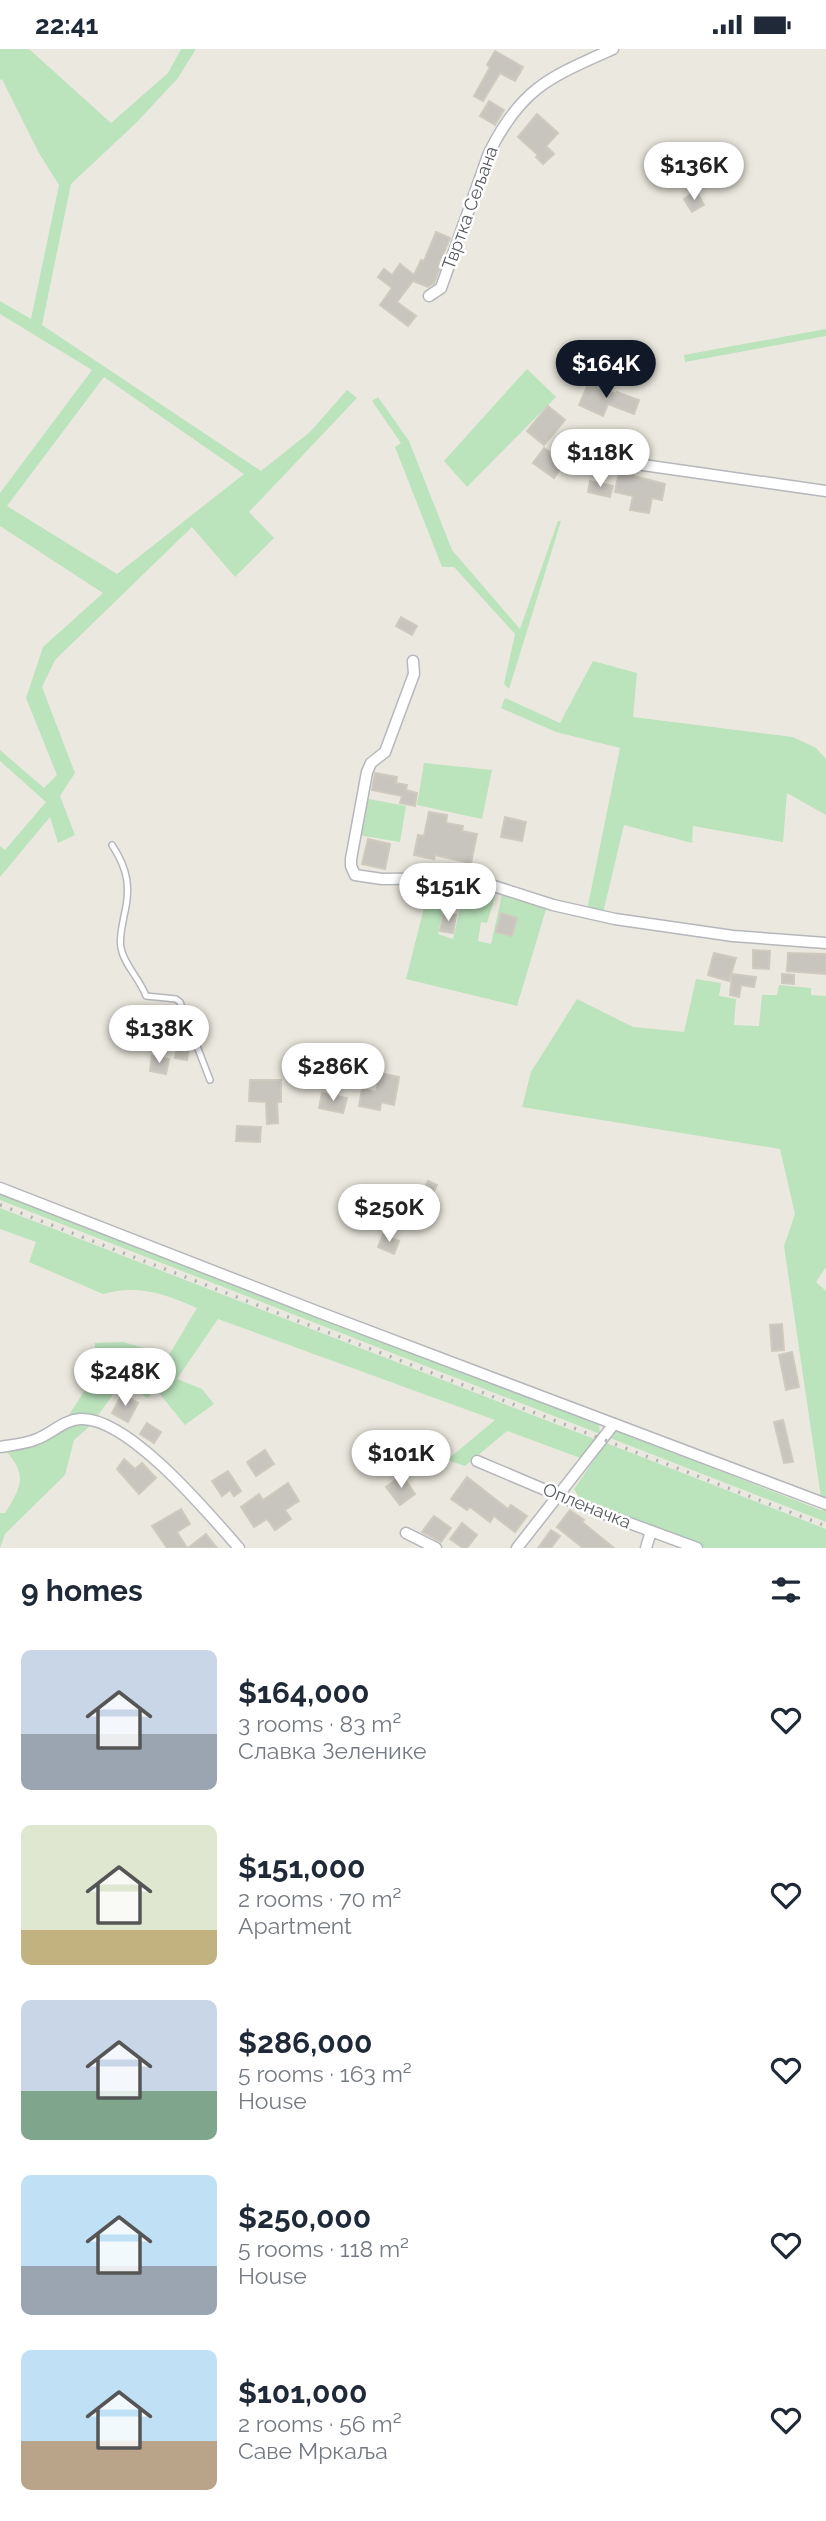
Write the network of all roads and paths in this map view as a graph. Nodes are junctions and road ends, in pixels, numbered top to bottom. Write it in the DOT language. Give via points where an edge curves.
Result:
graph roads {
  1 [pos="613,49"];
  2 [pos="429,296"];
  3 [pos="592,449"];
  4 [pos="826,491"];
  5 [pos="413,661"];
  6 [pos="112,845"];
  7 [pos="826,943"];
  8 [pos="210,1080"];
  9 [pos="0,1188"];
  10 [pos="614,1423"];
  11 [pos="0,1447"];
  12 [pos="477,1461"];
  13 [pos="559,1495"];
  14 [pos="826,1504"];
  15 [pos="650,1531"];
  16 [pos="406,1533"];
  17 [pos="239,1548"];
  18 [pos="436,1548"];
  19 [pos="517,1548"];
  20 [pos="646,1548"];
  21 [pos="697,1548"];
  1 -- 2 [label="street, Твртка Сељана" via="557,74 519,103 489,153 441,288"];
  3 -- 4 [label="street" via="643,465"];
  5 -- 7 [label="street" via="414,674 385,752 367,772 351,859 355,874 382,880 469,878 571,910 703,932"];
  6 -- 8 [label="lane" via="128,876 121,951 146,996 180,1002"];
  9 -- 10 [label="street"];
  10 -- 13 [label="street"];
  10 -- 14 [label="street"];
  11 -- 17 [label="street" via="37,1439 74,1420 95,1420 157,1460"];
  12 -- 13 [label="street, Опленачка"];
  13 -- 15 [label="street, Опленачка"];
  13 -- 19 [label="street"];
  15 -- 20 [label="street"];
  15 -- 21 [label="street, Опленачка"];
  16 -- 18 [label="street"];
}
